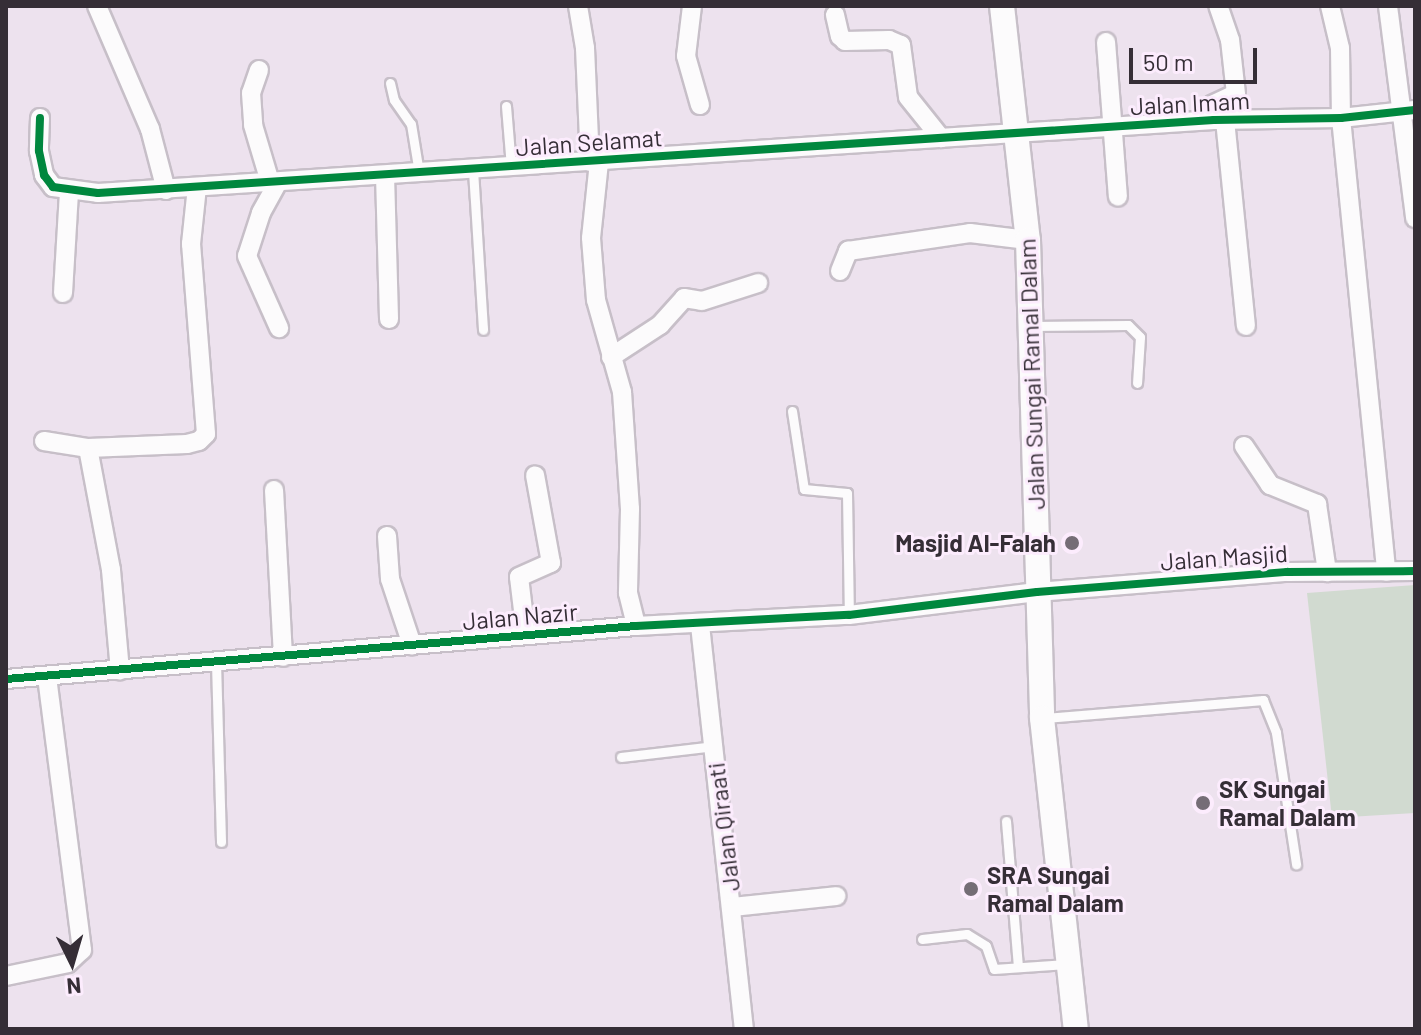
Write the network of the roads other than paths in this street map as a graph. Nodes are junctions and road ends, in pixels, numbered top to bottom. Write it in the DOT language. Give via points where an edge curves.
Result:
graph roads {
  1 [pos="97,6"];
  2 [pos="578,6"];
  3 [pos="692,6"];
  4 [pos="1002,6"];
  5 [pos="1218,6"];
  6 [pos="1330,6"];
  7 [pos="1388,6"];
  8 [pos="835,15"];
  9 [pos="1106,42"];
  10 [pos="259,70"];
  11 [pos="390,83"];
  12 [pos="700,105"];
  13 [pos="506,106"];
  14 [pos="1408,110"];
  15 [pos="40,118"];
  16 [pos="1341,118"];
  17 [pos="1220,120"];
  18 [pos="1113,127"];
  19 [pos="1015,132"];
  20 [pos="941,138"];
  21 [pos="595,162"];
  22 [pos="511,167"];
  23 [pos="473,170"];
  24 [pos="419,173"];
  25 [pos="385,175"];
  26 [pos="274,182"];
  27 [pos="197,187"];
  28 [pos="166,190"];
  29 [pos="69,192"];
  30 [pos="1118,197"];
  31 [pos="1415,218"];
  32 [pos="1028,240"];
  33 [pos="840,271"];
  34 [pos="758,283"];
  35 [pos="63,293"];
  36 [pos="389,319"];
  37 [pos="1032,326"];
  38 [pos="1246,326"];
  39 [pos="279,328"];
  40 [pos="483,330"];
  41 [pos="611,357"];
  42 [pos="1137,383"];
  43 [pos="792,411"];
  44 [pos="44,441"];
  45 [pos="1244,446"];
  46 [pos="88,448"];
  47 [pos="535,475"];
  48 [pos="274,490"];
  49 [pos="387,536"];
  50 [pos="1415,571"];
  51 [pos="1327,572"];
  52 [pos="1386,572"];
  53 [pos="1037,592"];
  54 [pos="849,615"];
  55 [pos="700,625"];
  56 [pos="636,626"];
  57 [pos="526,635"];
  58 [pos="412,645"];
  59 [pos="283,657"];
  60 [pos="216,662"];
  61 [pos="120,671"];
  62 [pos="47,677"];
  63 [pos="6,679"];
  64 [pos="1042,718"];
  65 [pos="714,746"];
  66 [pos="621,757"];
  67 [pos="1006,821"];
  68 [pos="221,842"];
  69 [pos="1296,864"];
  70 [pos="836,896"];
  71 [pos="732,907"];
  72 [pos="922,939"];
  73 [pos="1070,963"];
  74 [pos="1018,967"];
  75 [pos="6,976"];
  76 [pos="744,1029"];
  77 [pos="1076,1029"];
  1 -- 28 [label="street" via="150,129"];
  2 -- 21 [label="street"];
  3 -- 12 [label="street" via="686,56"];
  4 -- 19 [label="street, Jalan Sungai Ramal Dalam"];
  5 -- 17 [label="street" via="1230,40 1236,94 1212,105"];
  6 -- 16 [label="street" via="1340,48"];
  7 -- 14 [label="street"];
  8 -- 20 [label="street" via="845,41 889,40 901,45 908,97"];
  9 -- 18 [label="street"];
  10 -- 26 [label="street" via="251,93 253,125"];
  11 -- 24 [label="lane" via="394,100 411,124"];
  13 -- 22 [label="lane"];
  14 -- 16 [label="street, Jalan Imam"];
  14 -- 31 [label="street"];
  15 -- 29 [label="street" via="44,175 53,187"];
  16 -- 17 [label="street, Jalan Imam"];
  16 -- 52 [label="street"];
  17 -- 18 [label="street, Jalan Imam"];
  17 -- 38 [label="street"];
  18 -- 19 [label="street, Jalan Imam"];
  18 -- 30 [label="street"];
  19 -- 20 [label="street, Jalan Selamat"];
  19 -- 32 [label="street, Jalan Sungai Ramal Dalam"];
  20 -- 21 [label="street, Jalan Selamat"];
  21 -- 22 [label="street, Jalan Selamat"];
  21 -- 41 [label="street" via="591,238 596,300"];
  22 -- 23 [label="street, Jalan Selamat"];
  23 -- 24 [label="street, Jalan Selamat"];
  23 -- 40 [label="lane"];
  24 -- 25 [label="street, Jalan Selamat"];
  25 -- 26 [label="street, Jalan Selamat"];
  25 -- 36 [label="street"];
  26 -- 27 [label="street, Jalan Selamat"];
  26 -- 39 [label="street" via="247,256"];
  27 -- 28 [label="street, Jalan Selamat"];
  27 -- 46 [label="street" via="191,244 206,434 187,444"];
  28 -- 29 [label="street, Jalan Selamat"];
  29 -- 35 [label="street"];
  32 -- 33 [label="street" via="970,233 848,251"];
  32 -- 37 [label="street, Jalan Sungai Ramal Dalam"];
  34 -- 41 [label="street" via="702,301 684,298 660,325"];
  37 -- 42 [label="lane" via="1128,325 1140,337"];
  37 -- 53 [label="street, Jalan Sungai Ramal Dalam"];
  41 -- 56 [label="street" via="622,392 630,509 628,593"];
  43 -- 54 [label="lane" via="804,489 847,493"];
  44 -- 46 [label="street"];
  45 -- 51 [label="street" via="1270,485 1317,504"];
  46 -- 61 [label="street" via="111,570"];
  47 -- 57 [label="street" via="551,563 519,577"];
  48 -- 59 [label="street"];
  49 -- 58 [label="street" via="390,579"];
  50 -- 52 [label="street, Jalan Masjid"];
  51 -- 52 [label="street, Jalan Masjid"];
  51 -- 53 [label="street, Jalan Masjid"];
  53 -- 54 [label="street, Jalan Nazir"];
  53 -- 64 [label="street, Jalan Sungai Ramal Dalam"];
  54 -- 55 [label="street, Jalan Nazir"];
  55 -- 56 [label="street, Jalan Nazir"];
  55 -- 65 [label="street, Jalan Qiraati"];
  56 -- 57 [label="street, Jalan Nazir"];
  57 -- 58 [label="street, Jalan Nazir"];
  58 -- 59 [label="street, Jalan Nazir"];
  59 -- 60 [label="street, Jalan Nazir"];
  60 -- 61 [label="street, Jalan Nazir"];
  60 -- 68 [label="lane"];
  61 -- 62 [label="street, Jalan Nazir"];
  62 -- 63 [label="street, Jalan Nazir"];
  62 -- 75 [label="street" via="82,950 68,963"];
  64 -- 69 [label="lane" via="1263,700 1276,733"];
  64 -- 73 [label="street, Jalan Sungai Ramal Dalam"];
  65 -- 66 [label="lane"];
  65 -- 71 [label="street, Jalan Qiraati"];
  67 -- 74 [label="lane"];
  70 -- 71 [label="street"];
  71 -- 76 [label="street, Jalan Qiraati"];
  72 -- 74 [label="lane" via="967,934 986,946 994,969"];
  73 -- 74 [label="lane"];
  73 -- 77 [label="street, Jalan Sungai Ramal Dalam"];
}
